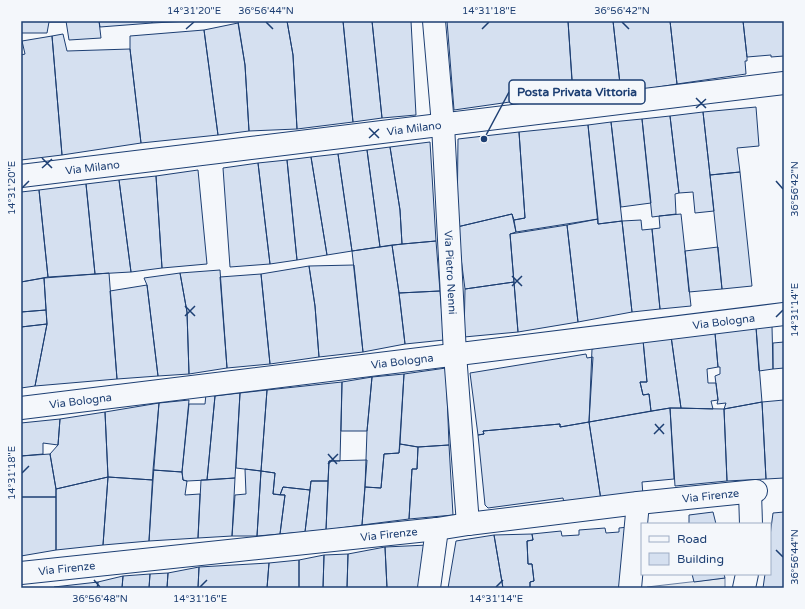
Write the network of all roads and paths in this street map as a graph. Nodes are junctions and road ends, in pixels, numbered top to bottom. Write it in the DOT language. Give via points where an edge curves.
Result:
graph roads {
  1 [pos="434,21"];
  2 [pos="784,83"];
  3 [pos="442,125"];
  4 [pos="21,176"];
  5 [pos="784,314"];
  6 [pos="455,354"];
  7 [pos="21,408"];
  8 [pos="638,503"];
  9 [pos="751,523"];
  10 [pos="468,524"];
  11 [pos="437,529"];
  12 [pos="21,573"];
  13 [pos="747,575"];
  14 [pos="429,588"];
  15 [pos="630,588"];
  16 [pos="744,588"];
  1 -- 3 [label="street, Via Pietro Nenni"];
  2 -- 3 [label="street, Via Milano"];
  3 -- 4 [label="street, Via Milano"];
  3 -- 6 [label="street, Via Pietro Nenni"];
  5 -- 6 [label="street, Via Bologna"];
  6 -- 7 [label="street, Via Bologna"];
  6 -- 10 [label="street, Via Pietro Nenni"];
  8 -- 9 [label="street, Via Firenze" via="753,491"];
  8 -- 10 [label="street, Via Firenze"];
  8 -- 15 [label="street"];
  10 -- 11 [label="street, Via Firenze"];
  11 -- 12 [label="street, Via Firenze"];
  11 -- 14 [label="street"];
  13 -- 16 [label="street"];
}
